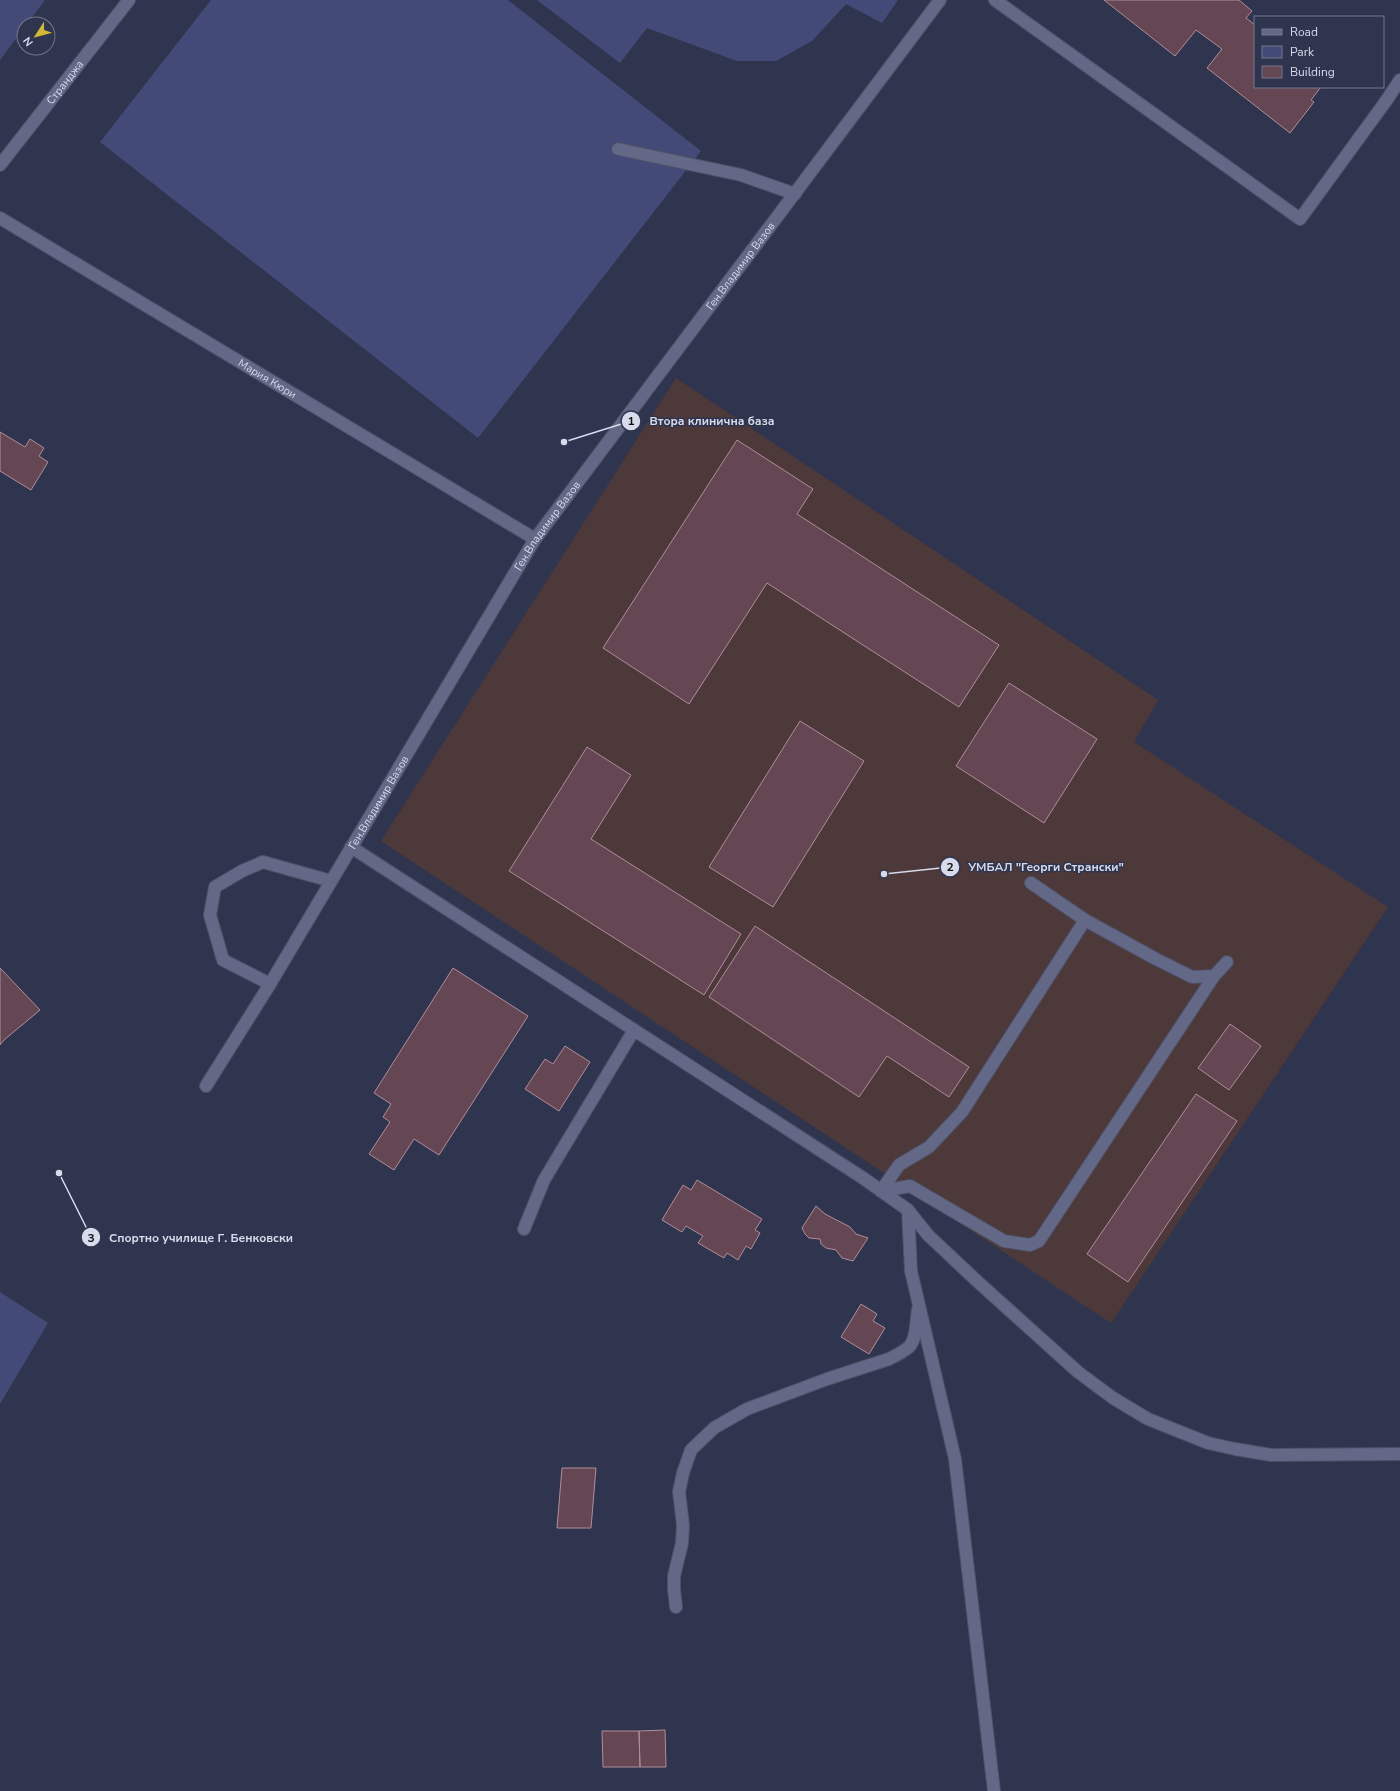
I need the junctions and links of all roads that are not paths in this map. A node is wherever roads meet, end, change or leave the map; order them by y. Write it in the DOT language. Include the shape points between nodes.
graph roads {
  1 [pos="129,0"];
  2 [pos="940,0"];
  3 [pos="995,0"];
  4 [pos="1400,80"];
  5 [pos="618,149"];
  6 [pos="0,165"];
  7 [pos="794,194"];
  8 [pos="0,218"];
  9 [pos="534,539"];
  10 [pos="351,847"];
  11 [pos="331,881"];
  12 [pos="1031,883"];
  13 [pos="1085,920"];
  14 [pos="1227,962"];
  15 [pos="1214,976"];
  16 [pos="270,984"];
  17 [pos="634,1030"];
  18 [pos="206,1086"];
  19 [pos="881,1191"];
  20 [pos="908,1210"];
  21 [pos="524,1229"];
  22 [pos="919,1302"];
  23 [pos="1400,1454"];
  24 [pos="676,1607"];
  25 [pos="994,1791"];
  1 -- 6 [label="street, Странджа"];
  2 -- 7 [label="street, Ген.Владимир Вазов"];
  3 -- 4 [label="street" via="1300,219"];
  5 -- 7 [label="street" via="741,175"];
  7 -- 9 [label="street, Ген.Владимир Вазов"];
  8 -- 9 [label="street, Мария Кюри"];
  9 -- 10 [label="street, Ген.Владимир Вазов"];
  10 -- 11 [label="street, Ген.Владимир Вазов"];
  10 -- 17 [label="street"];
  11 -- 16 [label="street, Ген.Владимир Вазов"];
  11 -- 16 [label="street" via="263,862 215,887 210,915 223,960"];
  12 -- 13 [label="street"];
  13 -- 15 [label="street" via="1192,977"];
  13 -- 19 [label="street" via="962,1112 929,1147 899,1165"];
  14 -- 15 [label="street"];
  15 -- 19 [label="street" via="1039,1241 1030,1245 1004,1241 910,1186"];
  16 -- 18 [label="street, Ген.Владимир Вазов"];
  17 -- 19 [label="street"];
  17 -- 21 [label="street" via="544,1180"];
  19 -- 20 [label="street"];
  20 -- 22 [label="street" via="911,1272"];
  20 -- 23 [label="street" via="928,1235 1078,1372 1113,1398 1148,1419 1208,1443 1271,1455"];
  22 -- 24 [label="street" via="910,1346 889,1360 826,1379 747,1409 714,1428 691,1450 679,1492 683,1525 674,1576"];
  22 -- 25 [label="street" via="955,1459"];
}
